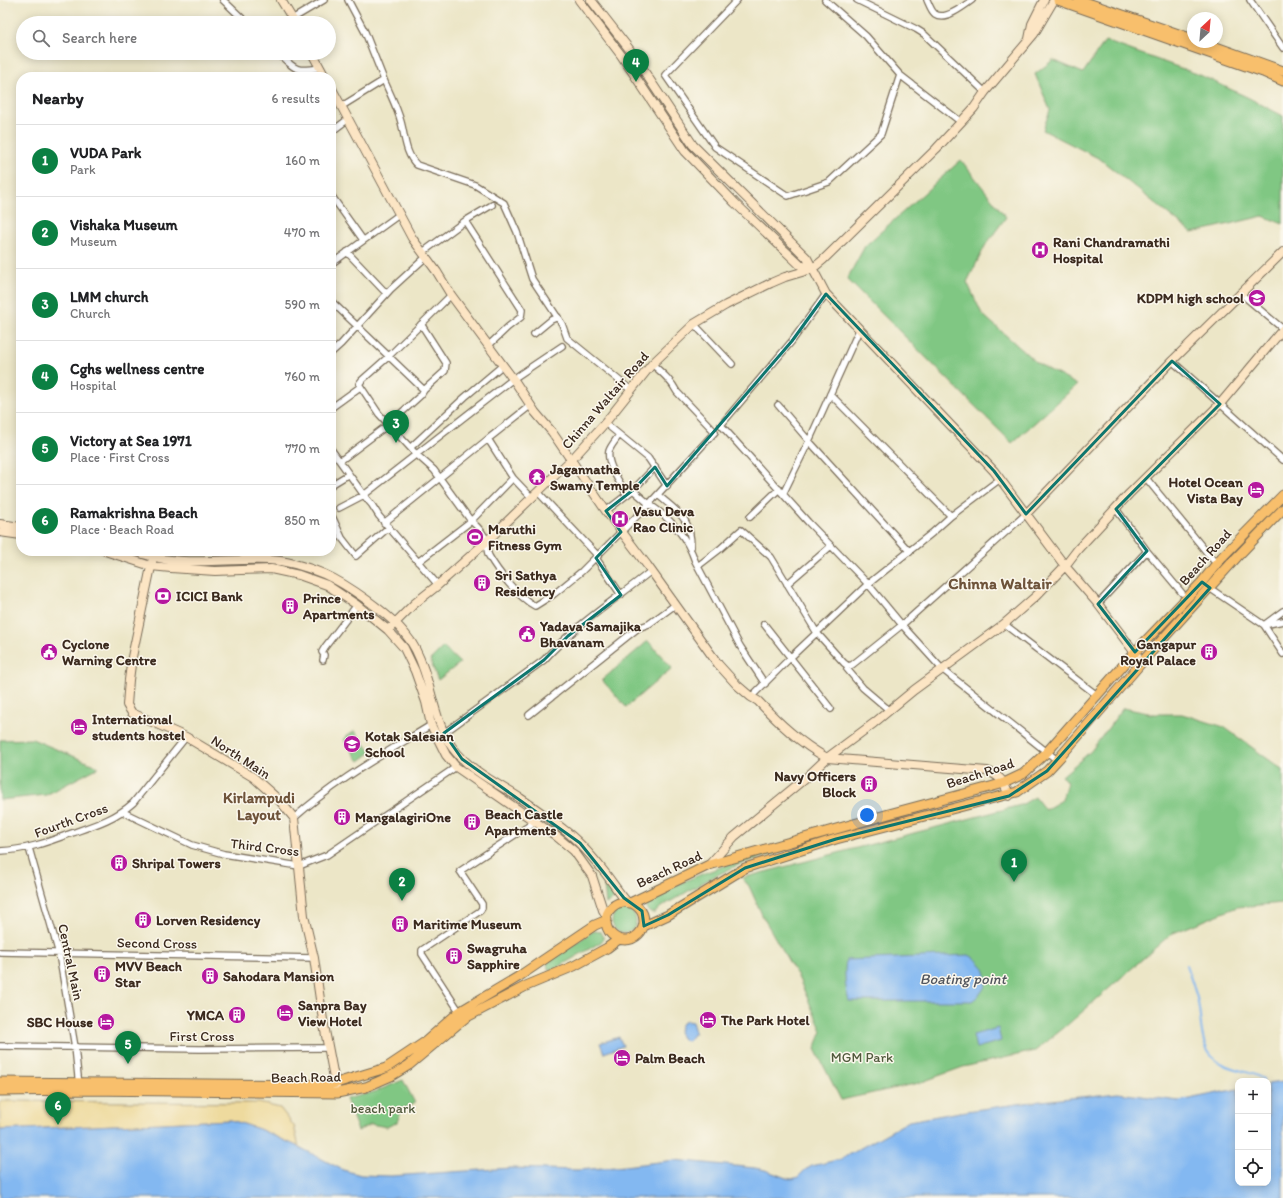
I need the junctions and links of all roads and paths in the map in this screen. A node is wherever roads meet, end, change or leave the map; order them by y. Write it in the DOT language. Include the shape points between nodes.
graph roads {
  1 [pos="223,0"];
  2 [pos="281,0"];
  3 [pos="324,0"];
  4 [pos="348,0"];
  5 [pos="579,0"];
  6 [pos="591,0"];
  7 [pos="737,0"];
  8 [pos="825,0"];
  9 [pos="857,0"];
  10 [pos="927,0"];
  11 [pos="972,0"];
  12 [pos="1044,0"];
  13 [pos="1054,0"];
  14 [pos="1058,0"];
  15 [pos="1079,0"];
  16 [pos="1250,0"];
  17 [pos="240,16"];
  18 [pos="290,16"];
  19 [pos="300,16"];
  20 [pos="1187,37"];
  21 [pos="1029,39"];
  22 [pos="1219,48"];
  23 [pos="1283,48"];
  24 [pos="285,60"];
  25 [pos="316,60"];
  26 [pos="320,68"];
  27 [pos="1283,71"];
  28 [pos="322,72"];
  29 [pos="900,75"];
  30 [pos="384,80"];
  31 [pos="1283,81"];
  32 [pos="985,92"];
  33 [pos="336,96"];
  34 [pos="342,106"];
  35 [pos="348,120"];
  36 [pos="961,122"];
  37 [pos="336,128"];
  38 [pos="336,202"];
  39 [pos="492,205"];
  40 [pos="400,214"];
  41 [pos="465,221"];
  42 [pos="363,240"];
  43 [pos="347,252"];
  44 [pos="1283,252"];
  45 [pos="424,254"];
  46 [pos="336,260"];
  47 [pos="812,269"];
  48 [pos="386,293"];
  49 [pos="1240,293"];
  50 [pos="826,294"];
  51 [pos="451,295"];
  52 [pos="336,306"];
  53 [pos="558,317"];
  54 [pos="421,324"];
  55 [pos="694,324"];
  56 [pos="356,326"];
  57 [pos="1283,329"];
  58 [pos="859,330"];
  59 [pos="534,334"];
  60 [pos="488,345"];
  61 [pos="562,346"];
  62 [pos="336,348"];
  63 [pos="388,356"];
  64 [pos="1172,361"];
  65 [pos="652,364"];
  66 [pos="732,364"];
  67 [pos="503,366"];
  68 [pos="513,379"];
  69 [pos="360,387"];
  70 [pos="424,390"];
  71 [pos="631,390"];
  72 [pos="830,394"];
  73 [pos="336,404"];
  74 [pos="1220,404"];
  75 [pos="778,405"];
  76 [pos="531,406"];
  77 [pos="605,423"];
  78 [pos="389,424"];
  79 [pos="720,425"];
  80 [pos="715,432"];
  81 [pos="619,435"];
  82 [pos="488,439"];
  83 [pos="808,441"];
  84 [pos="411,447"];
  85 [pos="416,454"];
  86 [pos="336,456"];
  87 [pos="570,460"];
  88 [pos="1283,460"];
  89 [pos="340,461"];
  90 [pos="655,467"];
  91 [pos="349,474"];
  92 [pos="440,478"];
  93 [pos="513,478"];
  94 [pos="1146,478"];
  95 [pos="1000,479"];
  96 [pos="336,482"];
  97 [pos="667,486"];
  98 [pos="633,490"];
  99 [pos="781,492"];
  100 [pos="364,495"];
  101 [pos="535,495"];
  102 [pos="627,495"];
  103 [pos="658,495"];
  104 [pos="1283,495"];
  105 [pos="649,504"];
  106 [pos="339,508"];
  107 [pos="1116,509"];
  108 [pos="1283,509"];
  109 [pos="606,511"];
  110 [pos="1026,514"];
  111 [pos="951,516"];
  112 [pos="750,517"];
  113 [pos="471,521"];
  114 [pos="384,523"];
  115 [pos="0,524"];
  116 [pos="336,525"];
  117 [pos="16,526"];
  118 [pos="389,527"];
  119 [pos="0,532"];
  120 [pos="621,532"];
  121 [pos="16,534"];
  122 [pos="487,541"];
  123 [pos="831,546"];
  124 [pos="691,548"];
  125 [pos="1147,551"];
  126 [pos="910,552"];
  127 [pos="126,556"];
  128 [pos="142,556"];
  129 [pos="597,557"];
  130 [pos="1213,560"];
  131 [pos="152,562"];
  132 [pos="418,562"];
  133 [pos="698,566"];
  134 [pos="1065,566"];
  135 [pos="651,571"];
  136 [pos="1202,582"];
  137 [pos="787,584"];
  138 [pos="868,584"];
  139 [pos="438,585"];
  140 [pos="1210,588"];
  141 [pos="1182,594"];
  142 [pos="621,595"];
  143 [pos="1098,604"];
  144 [pos="357,605"];
  145 [pos="675,605"];
  146 [pos="1283,610"];
  147 [pos="1283,621"];
  148 [pos="395,623"];
  149 [pos="764,624"];
  150 [pos="1004,624"];
  151 [pos="1264,625"];
  152 [pos="902,626"];
  153 [pos="388,630"];
  154 [pos="817,633"];
  155 [pos="1135,652"];
  156 [pos="1283,654"];
  157 [pos="791,657"];
  158 [pos="323,660"];
  159 [pos="1142,662"];
  160 [pos="847,669"];
  161 [pos="942,669"];
  162 [pos="765,684"];
  163 [pos="1098,696"];
  164 [pos="751,697"];
  165 [pos="831,709"];
  166 [pos="889,710"];
  167 [pos="529,715"];
  168 [pos="431,725"];
  169 [pos="444,733"];
  170 [pos="186,737"];
  171 [pos="1047,752"];
  172 [pos="827,758"];
  173 [pos="1057,760"];
  174 [pos="456,767"];
  175 [pos="1004,783"];
  176 [pos="1009,796"];
  177 [pos="123,812"];
  178 [pos="542,814"];
  179 [pos="294,818"];
  180 [pos="535,822"];
  181 [pos="29,848"];
  182 [pos="0,851"];
  183 [pos="709,865"];
  184 [pos="299,866"];
  185 [pos="629,903"];
  186 [pos="607,918"];
  187 [pos="644,926"];
  188 [pos="619,939"];
  189 [pos="0,952"];
  190 [pos="59,954"];
  191 [pos="314,958"];
  192 [pos="462,1015"];
  193 [pos="0,1046"];
  194 [pos="75,1047"];
  195 [pos="328,1048"];
  196 [pos="0,1082"];
  197 [pos="336,1083"];
  198 [pos="79,1086"];
  199 [pos="0,1091"];
  200 [pos="337,1093"];
  1 -- 17 [label="street"];
  2 -- 18 [label="street"];
  3 -- 19 [label="street"];
  4 -- 30 [label="street" via="365,32"];
  5 -- 47 [label="street" via="685,151 800,265"];
  6 -- 47 [label="street" via="634,56 693,145 807,258"];
  7 -- 29 [label="street" via="665,75 715,147 788,196 829,182 881,134"];
  8 -- 29 [label="street" via="866,36"];
  9 -- 32 [label="street" via="924,34"];
  10 -- 11 [label="street" via="933,12 941,16 948,15"];
  12 -- 21 [label="street" via="1032,24"];
  13 -- 21 [label="street"];
  14 -- 31 [label="main road"];
  15 -- 20 [label="main road"];
  16 -- 23 [label="street"];
  21 -- 32 [label="street"];
  22 -- 27 [label="main road"];
  24 -- 26 [label="street" via="298,70"];
  25 -- 26 [label="street"];
  26 -- 28 [label="street"];
  29 -- 36 [label="street"];
  30 -- 34 [label="street"];
  30 -- 53 [label="street" via="401,122 404,142 413,161 417,165 475,184 504,203 517,232 532,279"];
  32 -- 36 [label="street"];
  33 -- 34 [label="street"];
  34 -- 35 [label="street"];
  35 -- 37 [label="street"];
  35 -- 40 [label="street"];
  36 -- 47 [label="street"];
  38 -- 42 [label="street"];
  39 -- 41 [label="street"];
  40 -- 42 [label="street"];
  40 -- 45 [label="street" via="412,238"];
  41 -- 45 [label="street"];
  41 -- 60 [label="street" via="522,310 521,317"];
  42 -- 43 [label="street"];
  43 -- 46 [label="street"];
  43 -- 48 [label="street"];
  44 -- 49 [label="street"];
  45 -- 48 [label="street"];
  45 -- 51 [label="street"];
  47 -- 50 [label="street"];
  47 -- 55 [label="street, Chinna Waltair Road" via="771,283"];
  48 -- 56 [label="street"];
  49 -- 57 [label="street"];
  49 -- 64 [label="street"];
  50 -- 58 [label="street"];
  50 -- 79 [label="street" via="792,341"];
  51 -- 54 [label="street"];
  51 -- 60 [label="street"];
  52 -- 56 [label="street"];
  53 -- 59 [label="street"];
  53 -- 71 [label="street" via="567,338"];
  54 -- 63 [label="street"];
  54 -- 70 [label="street" via="446,363 445,371"];
  55 -- 65 [label="street, Chinna Waltair Road"];
  55 -- 66 [label="street"];
  56 -- 62 [label="street"];
  56 -- 63 [label="street"];
  57 -- 74 [label="street"];
  58 -- 72 [label="street"];
  58 -- 95 [label="street"];
  60 -- 67 [label="street"];
  61 -- 68 [label="street"];
  63 -- 69 [label="street" via="360,382"];
  63 -- 70 [label="street"];
  64 -- 74 [label="street"];
  64 -- 110 [label="street"];
  65 -- 71 [label="street, Chinna Waltair Road"];
  65 -- 80 [label="street"];
  67 -- 68 [label="street"];
  67 -- 84 [label="street"];
  68 -- 76 [label="street"];
  68 -- 85 [label="street"];
  69 -- 73 [label="street"];
  69 -- 78 [label="street"];
  70 -- 78 [label="street"];
  71 -- 77 [label="street, Chinna Waltair Road"];
  72 -- 83 [label="street"];
  72 -- 111 [label="street"];
  74 -- 88 [label="street"];
  74 -- 94 [label="street"];
  75 -- 83 [label="street"];
  76 -- 82 [label="street"];
  76 -- 87 [label="street"];
  77 -- 81 [label="street"];
  77 -- 87 [label="street, Chinna Waltair Road"];
  78 -- 84 [label="street"];
  78 -- 89 [label="street"];
  79 -- 80 [label="street"];
  79 -- 99 [label="street"];
  80 -- 97 [label="street"];
  81 -- 90 [label="street" via="648,458"];
  81 -- 102 [label="street" via="610,447 609,453 615,474"];
  82 -- 92 [label="street"];
  82 -- 93 [label="street"];
  83 -- 99 [label="street"];
  83 -- 126 [label="street"];
  84 -- 85 [label="street"];
  85 -- 92 [label="street"];
  85 -- 100 [label="street"];
  86 -- 89 [label="street"];
  87 -- 101 [label="street, Chinna Waltair Road"];
  87 -- 109 [label="street"];
  89 -- 91 [label="street"];
  90 -- 97 [label="street"];
  90 -- 98 [label="street"];
  91 -- 96 [label="street"];
  91 -- 100 [label="street"];
  92 -- 113 [label="street"];
  92 -- 114 [label="street"];
  93 -- 101 [label="street"];
  93 -- 113 [label="street"];
  94 -- 107 [label="street"];
  94 -- 130 [label="street"];
  95 -- 110 [label="street"];
  95 -- 111 [label="street"];
  97 -- 103 [label="street"];
  98 -- 102 [label="street"];
  98 -- 105 [label="street"];
  99 -- 112 [label="street"];
  99 -- 123 [label="street"];
  100 -- 106 [label="street"];
  100 -- 114 [label="street"];
  101 -- 122 [label="street, Chinna Waltair Road"];
  101 -- 129 [label="street"];
  102 -- 109 [label="street"];
  103 -- 105 [label="street"];
  103 -- 124 [label="street" via="685,520"];
  104 -- 136 [label="main road, Beach Road" via="1222,557"];
  105 -- 120 [label="street"];
  105 -- 124 [label="street" via="662,512"];
  107 -- 125 [label="street"];
  107 -- 134 [label="street"];
  108 -- 140 [label="main road, Beach Road"];
  109 -- 120 [label="street"];
  110 -- 134 [label="street"];
  110 -- 152 [label="street"];
  111 -- 126 [label="street"];
  113 -- 122 [label="street"];
  113 -- 132 [label="street"];
  114 -- 118 [label="street"];
  115 -- 117 [label="street"];
  116 -- 118 [label="street" via="342,538 356,556"];
  118 -- 132 [label="street"];
  119 -- 121 [label="street"];
  120 -- 129 [label="street"];
  120 -- 135 [label="street"];
  122 -- 129 [label="street" via="489,555 503,576 526,602 535,606 554,594"];
  122 -- 139 [label="street, Chinna Waltair Road"];
  123 -- 137 [label="street"];
  123 -- 138 [label="street"];
  124 -- 133 [label="street"];
  125 -- 141 [label="street"];
  125 -- 143 [label="street"];
  126 -- 138 [label="street"];
  127 -- 131 [label="street"];
  128 -- 131 [label="street"];
  129 -- 142 [label="street"];
  131 -- 144 [label="street" via="172,568 215,571 278,570 327,586"];
  131 -- 148 [label="street" via="271,560 297,564 326,575 345,586"];
  131 -- 170 [label="street, North Main" via="132,657 127,705 132,713"];
  132 -- 139 [label="street"];
  133 -- 137 [label="street" via="741,530 771,557"];
  133 -- 162 [label="street" via="740,646"];
  134 -- 143 [label="street"];
  134 -- 150 [label="street"];
  135 -- 142 [label="street"];
  135 -- 145 [label="street"];
  136 -- 140 [label="street"];
  136 -- 155 [label="main road, Beach Road"];
  137 -- 154 [label="street"];
  138 -- 152 [label="street"];
  138 -- 154 [label="street"];
  139 -- 148 [label="street, Chinna Waltair Road"];
  140 -- 151 [label="street"];
  140 -- 159 [label="main road, Beach Road"];
  142 -- 169 [label="street" via="573,632 544,660"];
  143 -- 155 [label="street"];
  144 -- 153 [label="street"];
  144 -- 158 [label="street" via="325,647 322,652"];
  145 -- 164 [label="street" via="718,664"];
  145 -- 167 [label="street" via="649,624 638,628"];
  146 -- 151 [label="street"];
  147 -- 151 [label="street"];
  148 -- 153 [label="street, Chinna Waltair Road"];
  148 -- 169 [label="street" via="416,650"];
  149 -- 157 [label="street"];
  150 -- 161 [label="street"];
  150 -- 163 [label="street"];
  151 -- 156 [label="street"];
  152 -- 154 [label="street" via="848,666"];
  152 -- 161 [label="street"];
  153 -- 168 [label="street" via="404,648 426,702"];
  154 -- 157 [label="street"];
  155 -- 159 [label="street"];
  155 -- 163 [label="main road, Beach Road"];
  157 -- 162 [label="street"];
  157 -- 165 [label="street"];
  159 -- 173 [label="main road, Beach Road"];
  160 -- 166 [label="street" via="863,688"];
  161 -- 166 [label="street"];
  161 -- 171 [label="street"];
  162 -- 164 [label="street"];
  163 -- 171 [label="main road, Beach Road"];
  164 -- 172 [label="street" via="798,739"];
  166 -- 172 [label="street"];
  168 -- 174 [label="street" via="446,755"];
  168 -- 179 [label="street" via="361,768"];
  169 -- 178 [label="street" via="462,759"];
  170 -- 177 [label="street, Fourth Cross"];
  170 -- 179 [label="street, North Main" via="253,777 280,801"];
  171 -- 173 [label="street"];
  171 -- 175 [label="main road, Beach Road" via="1023,774"];
  172 -- 175 [label="street" via="987,771"];
  172 -- 183 [label="street" via="734,837"];
  173 -- 176 [label="main road, Beach Road" via="1047,771"];
  174 -- 180 [label="street"];
  174 -- 184 [label="street, Third Cross" via="327,855"];
  175 -- 176 [label="street"];
  175 -- 183 [label="main road, Beach Road"];
  176 -- 187 [label="main road, Beach Road" via="836,839 745,868 668,915"];
  177 -- 181 [label="street, Fourth Cross" via="109,820"];
  177 -- 184 [label="street, Third Cross" via="192,845 224,854"];
  178 -- 180 [label="street"];
  178 -- 185 [label="street" via="580,843"];
  179 -- 184 [label="street"];
  180 -- 186 [label="street" via="574,851 592,876"];
  180 -- 192 [label="street" via="460,871 482,904 482,908 422,950 422,954"];
  181 -- 182 [label="street, Fourth Cross"];
  181 -- 190 [label="street, Central Main"];
  183 -- 185 [label="main road, Beach Road"];
  184 -- 191 [label="street" via="304,916"];
  185 -- 186 [label="main road" via="615,905"];
  185 -- 187 [label="main road" via="642,911"];
  186 -- 188 [label="main road" via="609,932"];
  186 -- 192 [label="main road, Beach Road"];
  187 -- 188 [label="main road" via="636,938"];
  188 -- 192 [label="main road, Beach Road" via="574,966"];
  189 -- 190 [label="street, Second Cross"];
  190 -- 191 [label="street, Second Cross"];
  190 -- 194 [label="street, Central Main"];
  191 -- 195 [label="street"];
  192 -- 197 [label="main road, Beach Road" via="386,1068"];
  192 -- 200 [label="main road, Beach Road" via="409,1065 370,1085"];
  193 -- 194 [label="street, First Cross"];
  194 -- 195 [label="street, First Cross"];
  194 -- 198 [label="street, Central Main"];
  195 -- 197 [label="street"];
  196 -- 198 [label="main road, Beach Road"];
  197 -- 198 [label="main road, Beach Road"];
  197 -- 200 [label="street"];
  198 -- 199 [label="main road, Beach Road"];
  198 -- 200 [label="main road, Beach Road"];
}
